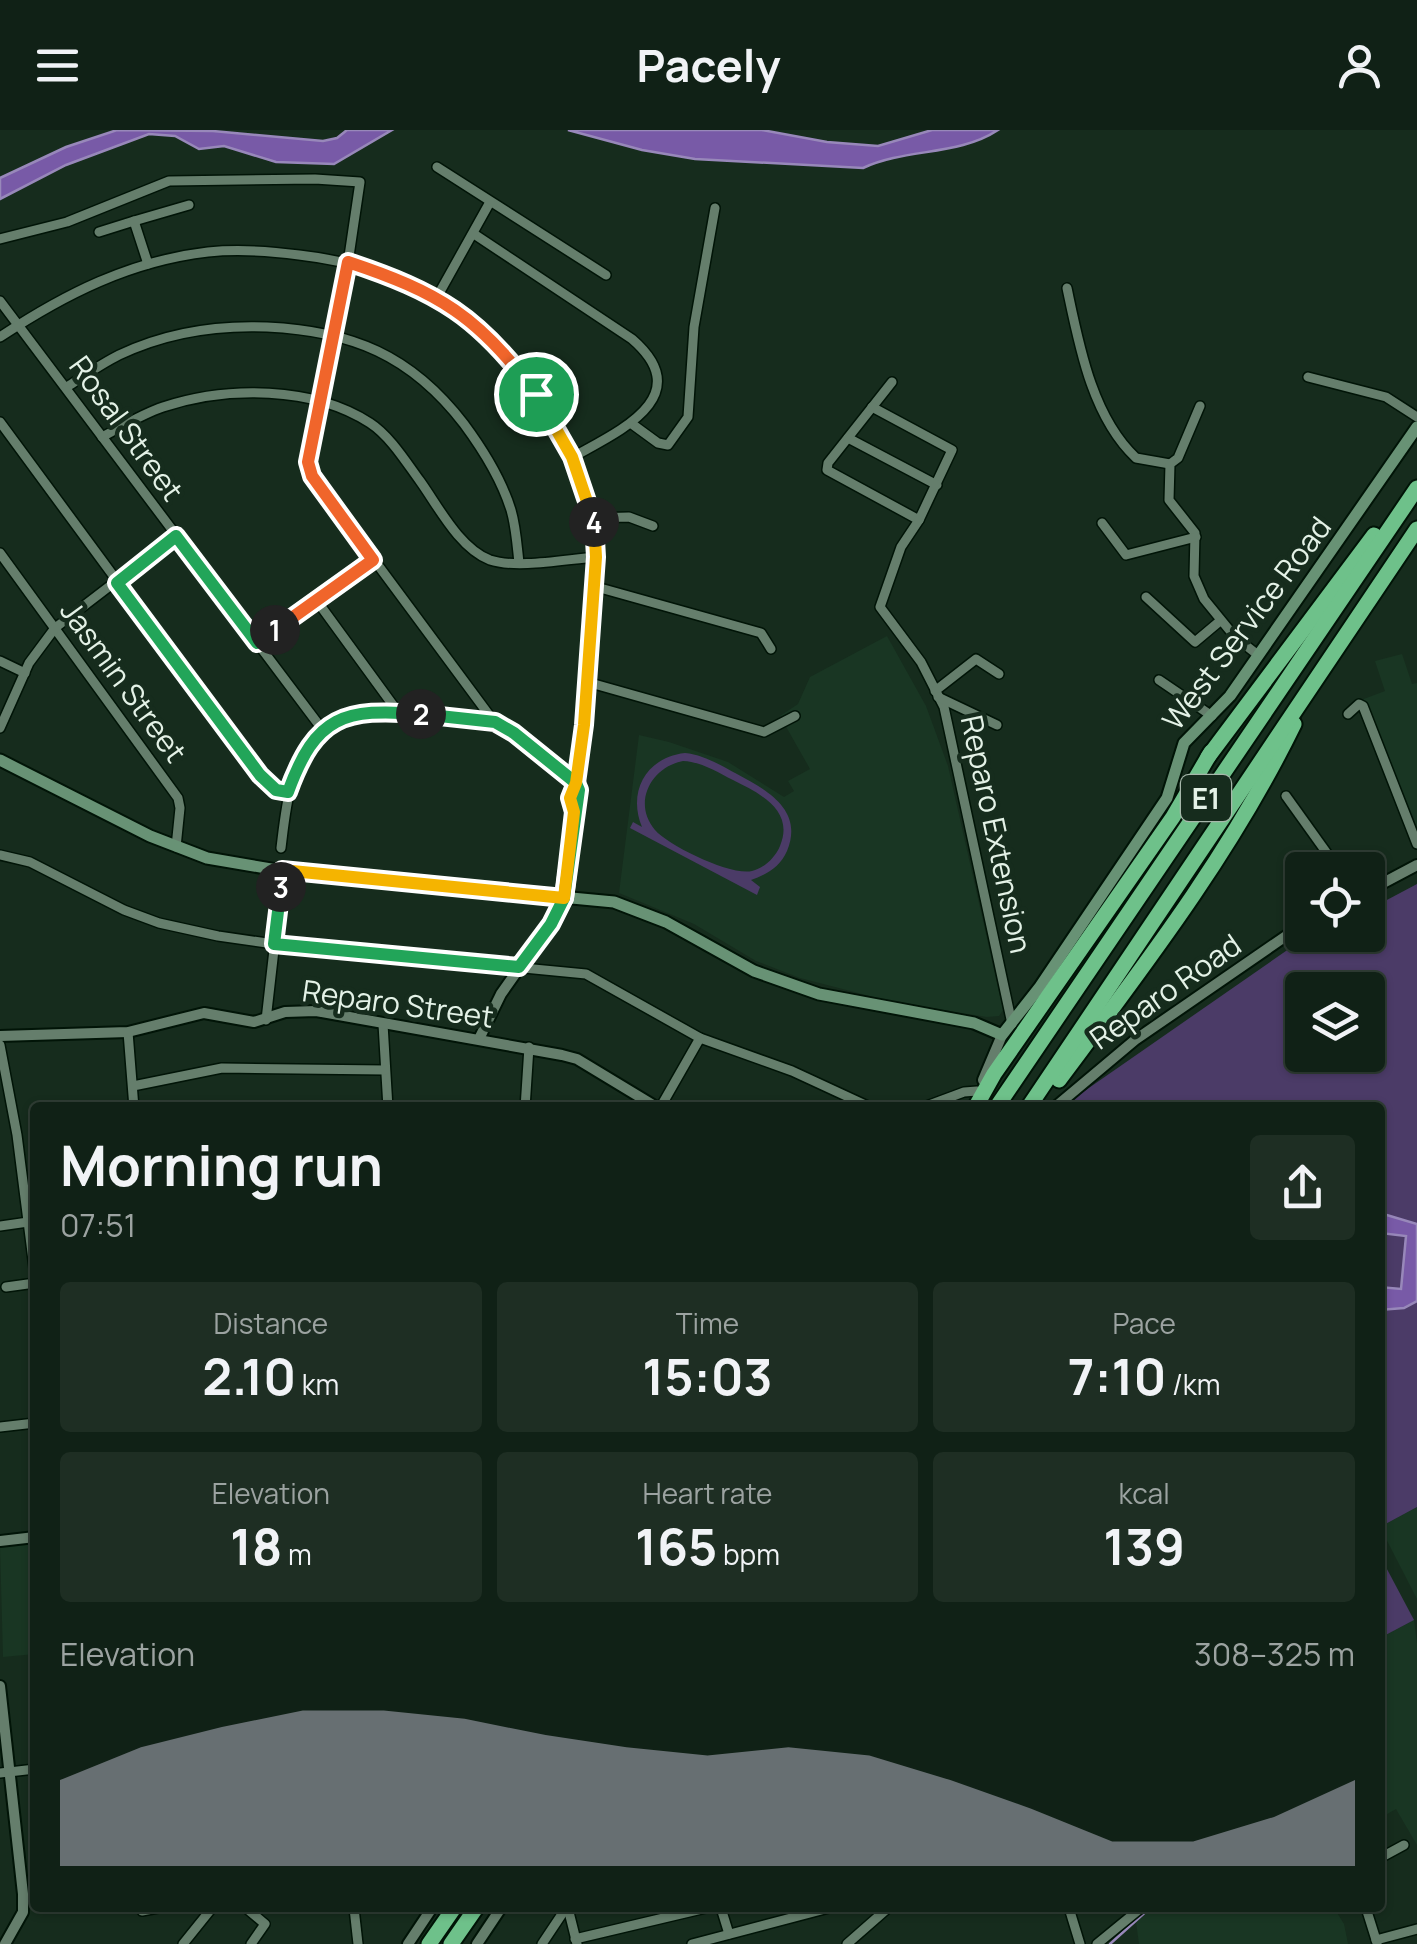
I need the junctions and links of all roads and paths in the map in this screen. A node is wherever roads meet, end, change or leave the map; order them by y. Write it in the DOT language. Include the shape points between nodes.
graph roads {
  1 [pos="437,167"];
  2 [pos="490,202"];
  3 [pos="189,205"];
  4 [pos="715,208"];
  5 [pos="134,221"];
  6 [pos="99,232"];
  7 [pos="474,234"];
  8 [pos="0,239"];
  9 [pos="348,262"];
  10 [pos="148,264"];
  11 [pos="606,275"];
  12 [pos="1067,288"];
  13 [pos="436,297"];
  14 [pos="0,300"];
  15 [pos="18,325"];
  16 [pos="331,336"];
  17 [pos="0,337"];
  18 [pos="1308,377"];
  19 [pos="892,382"];
  20 [pos="67,387"];
  21 [pos="319,399"];
  22 [pos="1200,406"];
  23 [pos="872,408"];
  24 [pos="1417,417"];
  25 [pos="0,422"];
  26 [pos="632,424"];
  27 [pos="1417,426"];
  28 [pos="102,437"];
  29 [pos="848,438"];
  30 [pos="572,457"];
  31 [pos="1170,464"];
  32 [pos="1417,478"];
  33 [pos="937,485"];
  34 [pos="1417,488"];
  35 [pos="593,518"];
  36 [pos="919,520"];
  37 [pos="1102,523"];
  38 [pos="653,526"];
  39 [pos="1417,529"];
  40 [pos="176,536"];
  41 [pos="1196,537"];
  42 [pos="0,553"];
  43 [pos="596,557"];
  44 [pos="373,560"];
  45 [pos="519,562"];
  46 [pos="117,583"];
  47 [pos="593,586"];
  48 [pos="1146,597"];
  49 [pos="317,601"];
  50 [pos="1220,620"];
  51 [pos="55,628"];
  52 [pos="257,643"];
  53 [pos="770,649"];
  54 [pos="1258,655"];
  55 [pos="0,661"];
  56 [pos="1319,671"];
  57 [pos="24,673"];
  58 [pos="999,674"];
  59 [pos="1160,680"];
  60 [pos="587,682"];
  61 [pos="937,694"];
  62 [pos="398,712"];
  63 [pos="1348,714"];
  64 [pos="796,716"];
  65 [pos="1212,716"];
  66 [pos="495,722"];
  67 [pos="997,725"];
  68 [pos="0,728"];
  69 [pos="322,729"];
  70 [pos="1211,752"];
  71 [pos="0,760"];
  72 [pos="576,783"];
  73 [pos="288,792"];
  74 [pos="1286,796"];
  75 [pos="1167,798"];
  76 [pos="1417,844"];
  77 [pos="176,847"];
  78 [pos="281,848"];
  79 [pos="1327,852"];
  80 [pos="0,855"];
  81 [pos="1417,864"];
  82 [pos="282,870"];
  83 [pos="1385,882"];
  84 [pos="564,898"];
  85 [pos="1285,938"];
  86 [pos="274,944"];
  87 [pos="519,967"];
  88 [pos="266,1015"];
  89 [pos="383,1024"];
  90 [pos="1012,1024"];
  91 [pos="128,1032"];
  92 [pos="1002,1035"];
  93 [pos="0,1036"];
  94 [pos="480,1038"];
  95 [pos="700,1038"];
  96 [pos="0,1046"];
  97 [pos="529,1047"];
  98 [pos="385,1070"];
  99 [pos="132,1086"];
  100 [pos="133,1102"];
  101 [pos="388,1102"];
  102 [pos="525,1102"];
  103 [pos="648,1102"];
  104 [pos="658,1102"];
  105 [pos="859,1102"];
  106 [pos="937,1102"];
  107 [pos="973,1102"];
  108 [pos="1000,1102"];
  109 [pos="1032,1102"];
  110 [pos="1042,1102"];
  111 [pos="1059,1102"];
  112 [pos="30,1210"];
  113 [pos="30,1222"];
  114 [pos="0,1226"];
  115 [pos="30,1281"];
  116 [pos="6,1288"];
  117 [pos="30,1423"];
  118 [pos="0,1426"];
  119 [pos="30,1537"];
  120 [pos="0,1540"];
  121 [pos="0,1686"];
  122 [pos="30,1770"];
  123 [pos="4,1772"];
  124 [pos="1404,1846"];
  125 [pos="1385,1856"];
  126 [pos="209,1912"];
  127 [pos="251,1912"];
  128 [pos="354,1912"];
  129 [pos="429,1912"];
  130 [pos="453,1912"];
  131 [pos="475,1912"];
  132 [pos="499,1912"];
  133 [pos="564,1912"];
  134 [pos="568,1912"];
  135 [pos="690,1912"];
  136 [pos="721,1912"];
  137 [pos="814,1912"];
  138 [pos="881,1912"];
  139 [pos="1070,1912"];
  140 [pos="1136,1912"];
  141 [pos="1367,1912"];
  142 [pos="1417,1930"];
  143 [pos="729,1934"];
  144 [pos="576,1941"];
  145 [pos="1377,1942"];
  146 [pos="4,1944"];
  147 [pos="182,1944"];
  148 [pos="251,1944"];
  149 [pos="358,1944"];
  150 [pos="408,1944"];
  151 [pos="432,1944"];
  152 [pos="454,1944"];
  153 [pos="477,1944"];
  154 [pos="542,1944"];
  155 [pos="692,1944"];
  156 [pos="848,1944"];
  157 [pos="1080,1944"];
  158 [pos="1097,1944"];
  1 -- 2 [label="street"];
  2 -- 7 [label="street"];
  2 -- 11 [label="street"];
  3 -- 5 [label="street"];
  4 -- 26 [label="street" via="694,327 688,416 668,446"];
  5 -- 6 [label="street"];
  5 -- 10 [label="street"];
  7 -- 13 [label="street"];
  7 -- 26 [label="street" via="641,347 656,390"];
  8 -- 9 [label="street" via="67,222 170,181 360,182"];
  9 -- 10 [label="street" via="266,251 209,252"];
  9 -- 13 [label="street"];
  9 -- 16 [label="street"];
  10 -- 15 [label="street" via="69,294"];
  12 -- 31 [label="street" via="1083,365 1118,434 1136,458"];
  13 -- 30 [label="street" via="506,354"];
  14 -- 15 [label="street, Rosal Street"];
  15 -- 17 [label="street"];
  15 -- 20 [label="street, Rosal Street"];
  16 -- 20 [label="street" via="301,329 206,329 119,355"];
  16 -- 21 [label="street"];
  16 -- 45 [label="street" via="398,361 453,410 499,480"];
  18 -- 24 [label="street" via="1386,397"];
  19 -- 23 [label="street"];
  20 -- 28 [label="street, Rosal Street"];
  21 -- 28 [label="street" via="209,398 163,407"];
  21 -- 44 [label="street" via="308,462 312,476"];
  21 -- 45 [label="street" via="372,424 477,553"];
  22 -- 31 [label="street"];
  23 -- 29 [label="street"];
  23 -- 33 [label="street, Reparo Extension" via="952,450"];
  25 -- 46 [label="street"];
  26 -- 30 [label="street"];
  27 -- 54 [label="main road, West Service Road"];
  28 -- 40 [label="street, Rosal Street"];
  29 -- 33 [label="street"];
  29 -- 36 [label="street" via="828,463 830,474"];
  30 -- 35 [label="street"];
  31 -- 41 [label="street" via="1169,500"];
  32 -- 70 [label="highway"];
  33 -- 36 [label="street, Reparo Extension"];
  34 -- 108 [label="highway, E1"];
  35 -- 38 [label="street" via="630,517"];
  35 -- 43 [label="street"];
  36 -- 61 [label="street, Reparo Extension" via="901,546 880,607"];
  37 -- 41 [label="street" via="1126,555"];
  39 -- 56 [label="highway, E1"];
  40 -- 46 [label="street"];
  40 -- 52 [label="street, Rosal Street"];
  41 -- 50 [label="street" via="1194,576"];
  42 -- 51 [label="street, Jasmin Street"];
  43 -- 45 [label="street"];
  43 -- 47 [label="street"];
  44 -- 49 [label="street"];
  44 -- 66 [label="street"];
  46 -- 51 [label="street"];
  46 -- 73 [label="street" via="266,782"];
  47 -- 53 [label="street" via="760,633"];
  47 -- 60 [label="street"];
  48 -- 50 [label="street" via="1196,642"];
  49 -- 52 [label="street"];
  49 -- 62 [label="street"];
  50 -- 54 [label="street"];
  51 -- 57 [label="street"];
  51 -- 77 [label="street, Jasmin Street" via="178,798"];
  52 -- 69 [label="street, Rosal Street"];
  54 -- 65 [label="main road, West Service Road"];
  55 -- 57 [label="street"];
  56 -- 109 [label="highway, E1"];
  56 -- 110 [label="highway" via="1266,782 1173,928"];
  57 -- 68 [label="street"];
  58 -- 61 [label="street" via="976,659"];
  59 -- 65 [label="street"];
  60 -- 64 [label="street" via="764,732"];
  60 -- 72 [label="street"];
  61 -- 67 [label="street"];
  61 -- 90 [label="street, Reparo Extension"];
  62 -- 66 [label="street"];
  62 -- 69 [label="street" via="350,716"];
  63 -- 76 [label="street" via="1363,706"];
  65 -- 75 [label="main road, West Service Road" via="1184,743"];
  66 -- 72 [label="street"];
  69 -- 73 [label="street"];
  70 -- 75 [label="highway"];
  70 -- 107 [label="highway" via="1173,817"];
  71 -- 77 [label="main road"];
  72 -- 84 [label="street"];
  73 -- 78 [label="street"];
  74 -- 79 [label="street"];
  75 -- 90 [label="main road, West Service Road"];
  77 -- 82 [label="main road"];
  80 -- 86 [label="street" via="30,862 158,923"];
  81 -- 83 [label="street"];
  82 -- 84 [label="main road"];
  82 -- 86 [label="street"];
  84 -- 87 [label="street"];
  84 -- 92 [label="main road" via="628,905 754,970 819,994"];
  85 -- 111 [label="street, Reparo Road" via="1135,1040"];
  86 -- 87 [label="street"];
  86 -- 88 [label="street"];
  87 -- 94 [label="street"];
  87 -- 95 [label="street" via="593,976"];
  88 -- 89 [label="street, Reparo Street" via="300,1010"];
  88 -- 91 [label="street, Reparo Street" via="244,1021 204,1013"];
  89 -- 94 [label="street, Reparo Street"];
  89 -- 98 [label="street"];
  90 -- 92 [label="main road, West Service Road"];
  91 -- 93 [label="street, Reparo Street"];
  91 -- 99 [label="street"];
  92 -- 107 [label="street, West Service Road"];
  94 -- 97 [label="street, Reparo Street"];
  95 -- 104 [label="street"];
  95 -- 105 [label="street"];
  96 -- 112 [label="street"];
  97 -- 102 [label="street"];
  97 -- 103 [label="street, Reparo Street" via="577,1059"];
  98 -- 99 [label="street" via="222,1068"];
  98 -- 101 [label="street"];
  99 -- 100 [label="street"];
  106 -- 107 [label="street" via="964,1092"];
  113 -- 114 [label="street"];
  115 -- 116 [label="street"];
  117 -- 118 [label="street"];
  119 -- 120 [label="street"];
  121 -- 123 [label="street"];
  122 -- 123 [label="street"];
  123 -- 146 [label="street" via="23,1912"];
  124 -- 125 [label="street"];
  126 -- 147 [label="street"];
  127 -- 148 [label="street" via="265,1924"];
  128 -- 149 [label="street"];
  129 -- 150 [label="street"];
  130 -- 151 [label="highway"];
  131 -- 152 [label="highway"];
  132 -- 153 [label="street"];
  133 -- 154 [label="street"];
  134 -- 144 [label="street"];
  135 -- 144 [label="street"];
  136 -- 143 [label="street"];
  137 -- 143 [label="street"];
  138 -- 156 [label="street"];
  139 -- 157 [label="street"];
  140 -- 158 [label="street"];
  141 -- 145 [label="street"];
  142 -- 145 [label="street"];
  143 -- 155 [label="street"];
}
